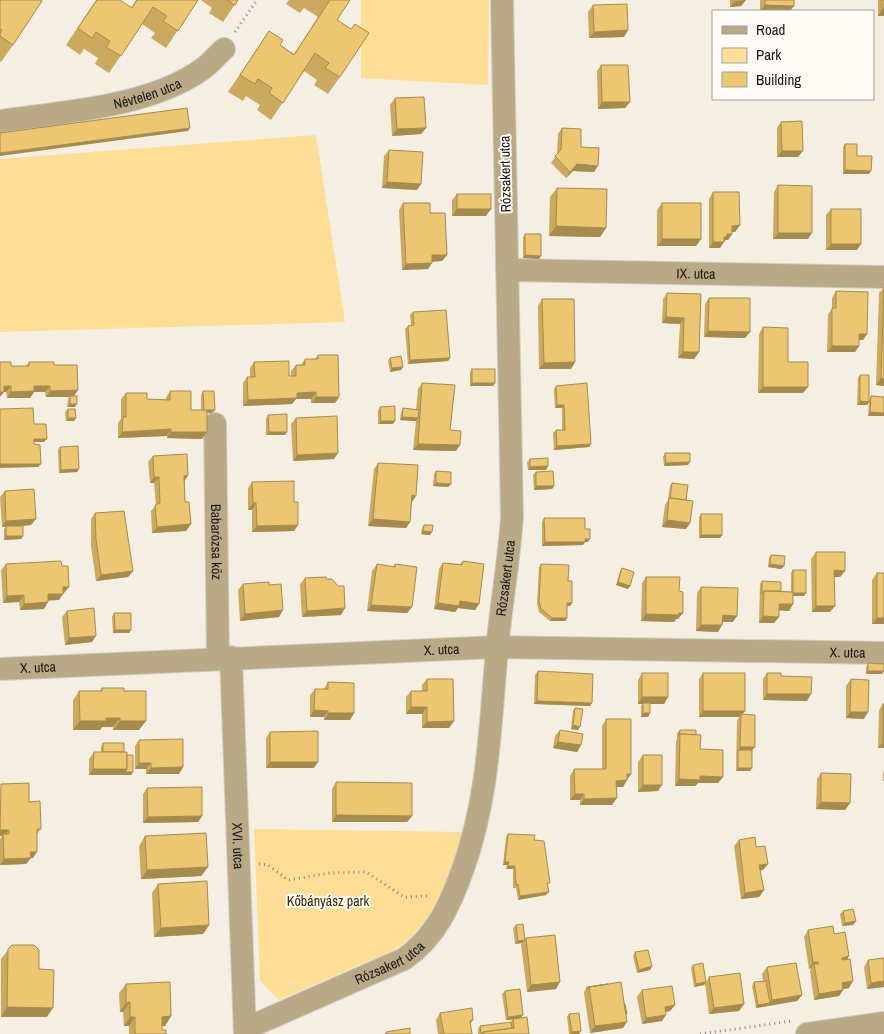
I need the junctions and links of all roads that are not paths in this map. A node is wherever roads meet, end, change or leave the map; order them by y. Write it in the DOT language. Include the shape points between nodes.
graph roads {
  1 [pos="502,0"];
  2 [pos="224,49"];
  3 [pos="0,121"];
  4 [pos="508,270"];
  5 [pos="884,277"];
  6 [pos="215,424"];
  7 [pos="497,647"];
  8 [pos="884,652"];
  9 [pos="224,657"];
  10 [pos="0,669"];
  11 [pos="884,1023"];
  12 [pos="245,1032"];
  13 [pos="807,1034"];
  1 -- 4 [label="street, Rózsakert utca"];
  2 -- 3 [label="street, Névtelen utca" via="200,71 150,94 121,103"];
  4 -- 5 [label="street, IX. utca"];
  4 -- 7 [label="street, Rózsakert utca" via="512,517"];
  6 -- 9 [label="street, Babarózsa köz"];
  7 -- 8 [label="street, X. utca"];
  7 -- 9 [label="street, X. utca"];
  7 -- 12 [label="street, Rózsakert utca" via="489,758 476,834 451,902 437,928 420,947 404,958"];
  9 -- 10 [label="street, X. utca"];
  9 -- 12 [label="street, XVI. utca"];
  11 -- 13 [label="street"];
}
